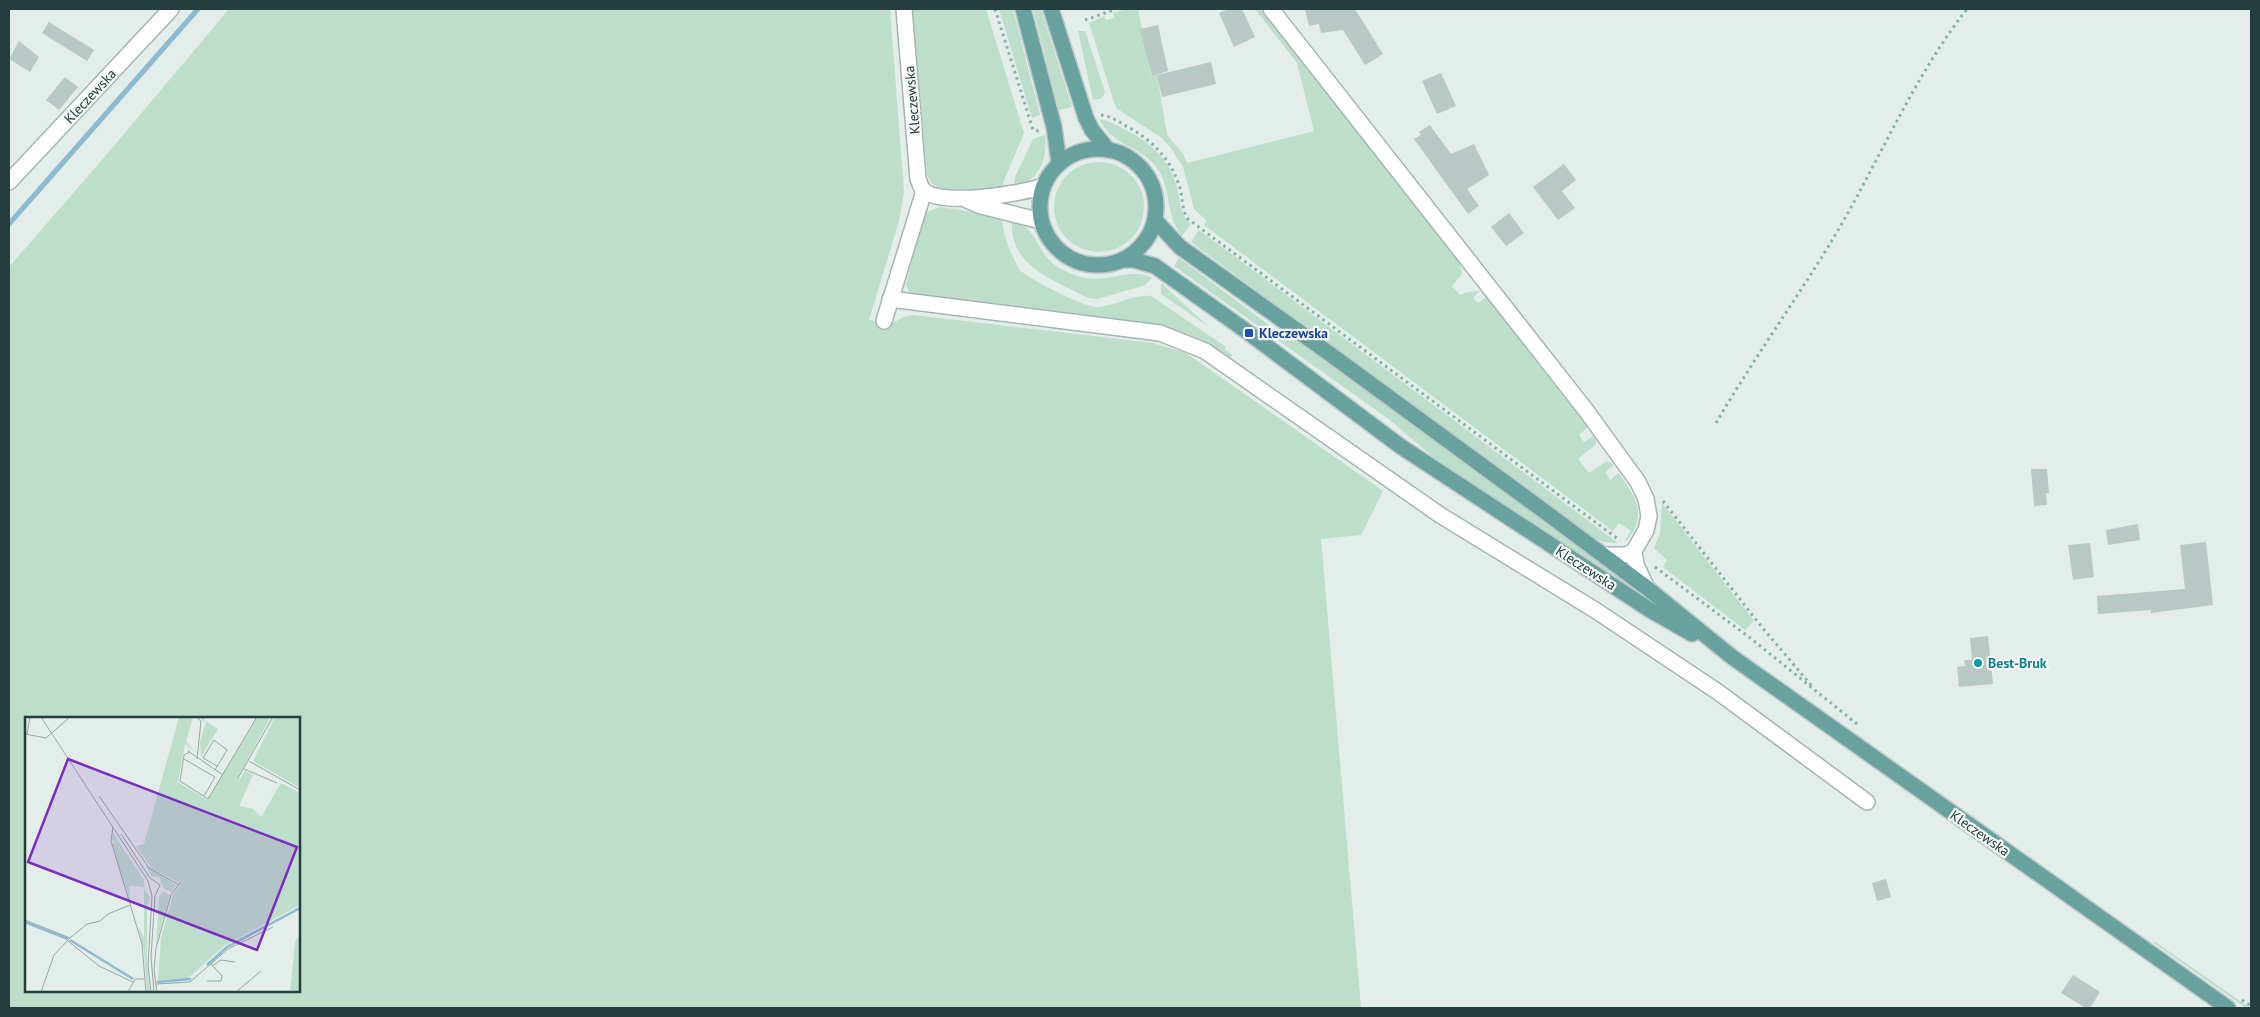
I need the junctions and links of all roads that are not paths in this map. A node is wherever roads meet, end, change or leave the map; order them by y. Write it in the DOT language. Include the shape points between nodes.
graph roads {
  1 [pos="171,9"];
  2 [pos="904,9"];
  3 [pos="1023,9"];
  4 [pos="1052,9"];
  5 [pos="1271,9"];
  6 [pos="1108,150"];
  7 [pos="1059,163"];
  8 [pos="9,182"];
  9 [pos="1043,186"];
  10 [pos="924,190"];
  11 [pos="963,198"];
  12 [pos="1155,220"];
  13 [pos="1041,221"];
  14 [pos="1122,260"];
  15 [pos="890,299"];
  16 [pos="884,322"];
  17 [pos="1634,551"];
  18 [pos="1603,555"];
  19 [pos="1647,588"];
  20 [pos="1732,657"];
  21 [pos="1867,802"];
  22 [pos="2232,1002"];
  1 -- 8 [label="street, Kleczewska"];
  2 -- 10 [label="street, Kleczewska" via="918,179"];
  3 -- 7 [label="main road" via="1054,128"];
  4 -- 6 [label="main road" via="1086,118"];
  5 -- 17 [label="street" via="1585,409 1638,482 1649,516 1646,530"];
  6 -- 7 [label="main road" via="1082,151"];
  6 -- 12 [label="main road" via="1136,163 1146,175 1156,204"];
  7 -- 9 [label="main road"];
  9 -- 11 [label="street" via="1009,195"];
  9 -- 13 [label="main road" via="1039,203"];
  10 -- 11 [label="street" via="936,196"];
  10 -- 15 [label="street"];
  11 -- 13 [label="street" via="981,206"];
  12 -- 14 [label="main road" via="1143,244"];
  12 -- 18 [label="main road, Kleczewska" via="1180,247"];
  13 -- 14 [label="main road" via="1057,250 1072,260 1101,266"];
  14 -- 20 [label="main road, Kleczewska" via="1155,266 1400,446 1650,610"];
  15 -- 16 [label="street"];
  15 -- 21 [label="street" via="1160,333 1206,351 1440,514 1595,610 1718,692"];
  17 -- 18 [label="street, Kleczewska" via="1626,555"];
  17 -- 19 [label="street, Kleczewska" via="1636,565"];
  18 -- 19 [label="main road, Kleczewska"];
  19 -- 20 [label="main road, Kleczewska"];
  20 -- 22 [label="main road, Kleczewska"];
}
